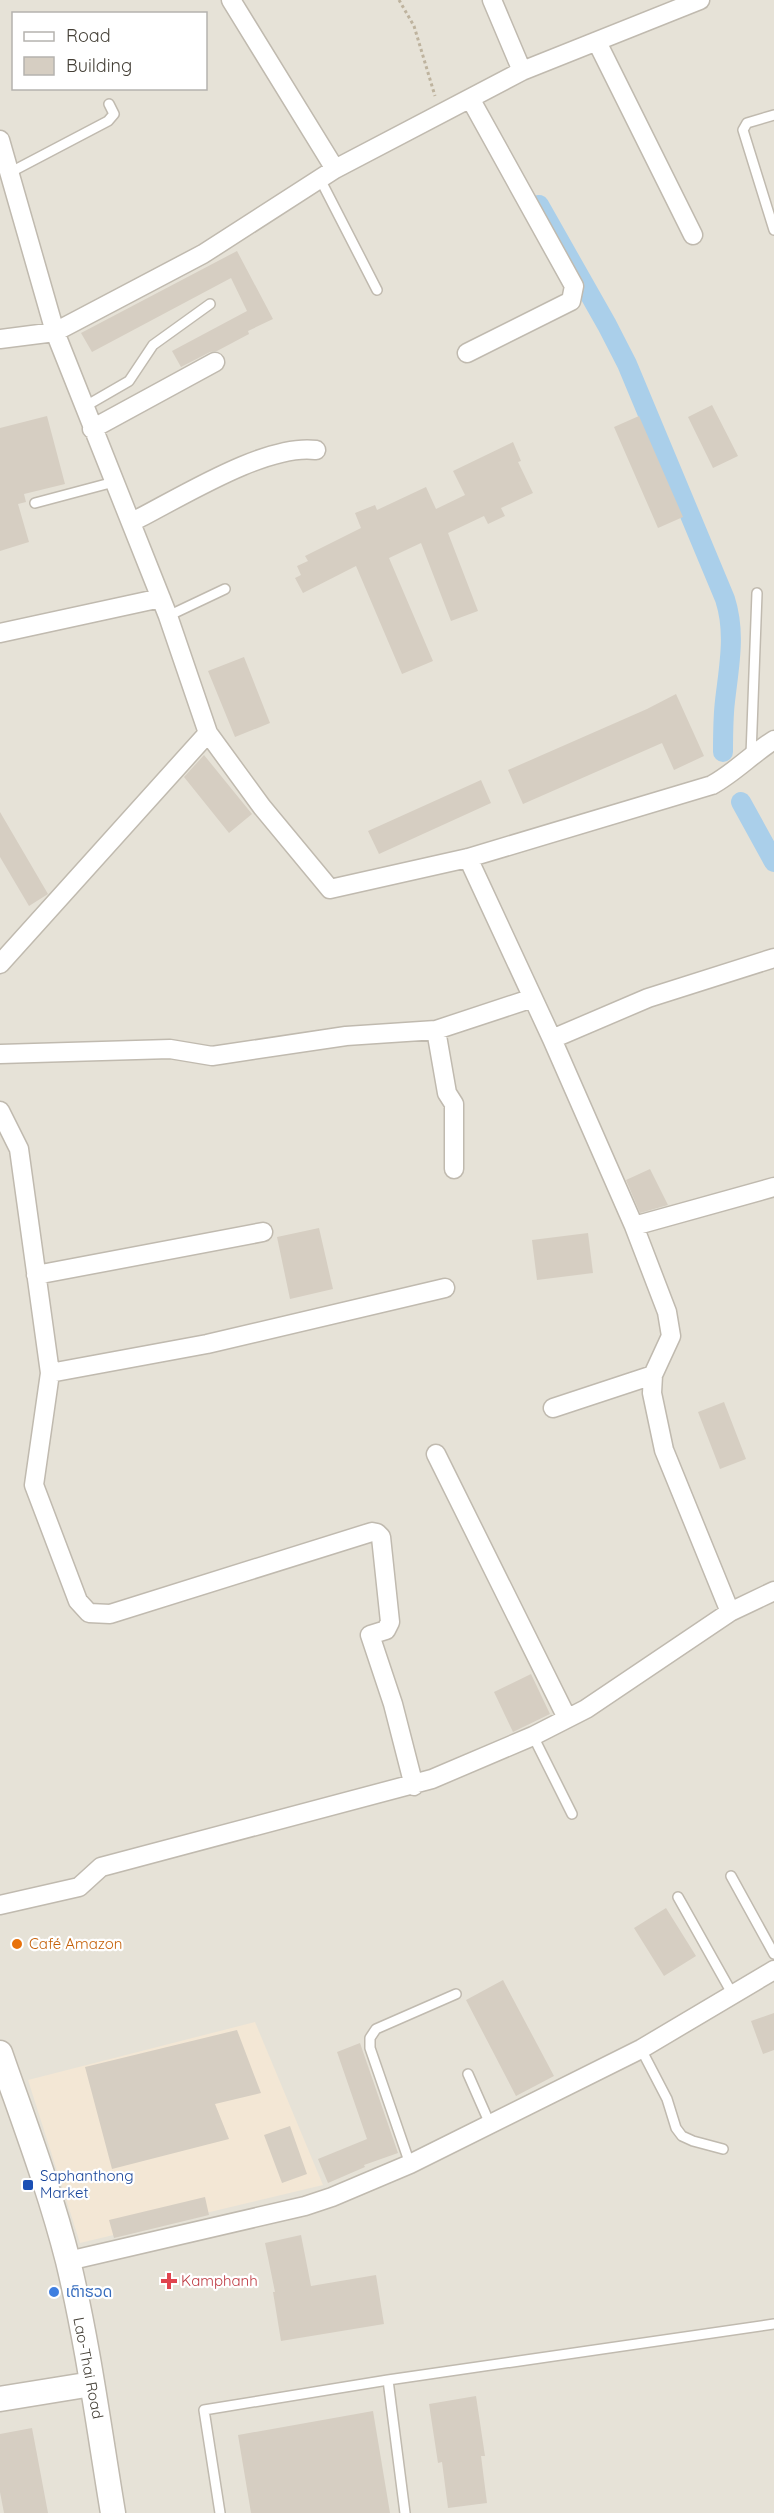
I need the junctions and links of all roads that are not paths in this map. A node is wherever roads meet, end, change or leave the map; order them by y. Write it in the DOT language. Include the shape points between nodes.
graph roads {
  1 [pos="231,0"];
  2 [pos="492,0"];
  3 [pos="700,0"];
  4 [pos="597,42"];
  5 [pos="522,71"];
  6 [pos="471,100"];
  7 [pos="109,104"];
  8 [pos="774,115"];
  9 [pos="0,140"];
  10 [pos="9,173"];
  11 [pos="328,174"];
  12 [pos="774,230"];
  13 [pos="693,235"];
  14 [pos="376,290"];
  15 [pos="210,304"];
  16 [pos="55,332"];
  17 [pos="0,339"];
  18 [pos="467,353"];
  19 [pos="215,362"];
  20 [pos="84,407"];
  21 [pos="92,429"];
  22 [pos="316,450"];
  23 [pos="114,482"];
  24 [pos="34,503"];
  25 [pos="132,522"];
  26 [pos="225,589"];
  27 [pos="757,593"];
  28 [pos="161,598"];
  29 [pos="168,616"];
  30 [pos="0,633"];
  31 [pos="208,733"];
  32 [pos="774,740"];
  33 [pos="751,755"];
  34 [pos="468,858"];
  35 [pos="774,958"];
  36 [pos="0,964"];
  37 [pos="533,998"];
  38 [pos="436,1030"];
  39 [pos="552,1040"];
  40 [pos="0,1054"];
  41 [pos="0,1111"];
  42 [pos="454,1169"];
  43 [pos="774,1187"];
  44 [pos="634,1226"];
  45 [pos="262,1232"];
  46 [pos="36,1275"];
  47 [pos="445,1288"];
  48 [pos="50,1372"];
  49 [pos="653,1375"];
  50 [pos="553,1408"];
  51 [pos="436,1454"];
  52 [pos="774,1591"];
  53 [pos="730,1612"];
  54 [pos="567,1718"];
  55 [pos="533,1736"];
  56 [pos="414,1786"];
  57 [pos="572,1814"];
  58 [pos="730,1876"];
  59 [pos="678,1897"];
  60 [pos="0,1905"];
  61 [pos="774,1954"];
  62 [pos="774,1970"];
  63 [pos="456,1994"];
  64 [pos="733,1995"];
  65 [pos="641,2049"];
  66 [pos="0,2053"];
  67 [pos="468,2074"];
  68 [pos="490,2124"];
  69 [pos="723,2149"];
  70 [pos="410,2164"];
  71 [pos="68,2261"];
  72 [pos="774,2324"];
  73 [pos="388,2380"];
  74 [pos="92,2384"];
  75 [pos="0,2399"];
  76 [pos="113,2513"];
  77 [pos="220,2513"];
  78 [pos="405,2513"];
  1 -- 11 [label="street"];
  2 -- 5 [label="street"];
  3 -- 4 [label="street"];
  4 -- 5 [label="street"];
  4 -- 13 [label="street"];
  5 -- 6 [label="street"];
  6 -- 11 [label="street"];
  6 -- 18 [label="street" via="574,286 571,301"];
  7 -- 10 [label="lane" via="114,114 108,121"];
  8 -- 12 [label="lane" via="747,123 743,130"];
  9 -- 10 [label="street"];
  10 -- 16 [label="street"];
  11 -- 14 [label="lane"];
  11 -- 16 [label="street" via="203,254"];
  15 -- 20 [label="lane" via="153,345 129,381"];
  16 -- 17 [label="street"];
  16 -- 20 [label="street"];
  19 -- 21 [label="street"];
  20 -- 21 [label="street"];
  21 -- 23 [label="street"];
  22 -- 25 [label="street" via="305,448 249,463"];
  23 -- 24 [label="lane"];
  23 -- 25 [label="street"];
  25 -- 28 [label="street"];
  26 -- 29 [label="lane"];
  27 -- 33 [label="lane"];
  28 -- 29 [label="street"];
  28 -- 30 [label="street"];
  29 -- 31 [label="street"];
  31 -- 34 [label="street" via="262,807 330,889"];
  31 -- 36 [label="street"];
  32 -- 33 [label="street"];
  33 -- 34 [label="street" via="729,776 711,785"];
  34 -- 37 [label="street"];
  35 -- 39 [label="street" via="648,998"];
  37 -- 38 [label="street"];
  37 -- 39 [label="street"];
  38 -- 40 [label="street" via="346,1036 212,1056 170,1049"];
  38 -- 42 [label="street" via="447,1093 454,1104"];
  39 -- 44 [label="street"];
  41 -- 46 [label="street" via="19,1149"];
  43 -- 44 [label="street"];
  44 -- 49 [label="street" via="667,1312 671,1336"];
  45 -- 46 [label="street"];
  46 -- 48 [label="street"];
  47 -- 48 [label="street" via="207,1344"];
  48 -- 56 [label="street" via="34,1485 78,1601 89,1613 110,1614 372,1532 381,1537 390,1622 386,1630 370,1635"];
  49 -- 50 [label="street"];
  49 -- 53 [label="street" via="652,1393 664,1450"];
  51 -- 54 [label="street"];
  52 -- 53 [label="street"];
  53 -- 54 [label="street"];
  54 -- 55 [label="street"];
  55 -- 56 [label="street"];
  55 -- 57 [label="lane"];
  56 -- 60 [label="street" via="101,1867 79,1887"];
  58 -- 61 [label="lane"];
  59 -- 64 [label="lane"];
  62 -- 64 [label="street"];
  63 -- 70 [label="lane" via="376,2029 369,2038"];
  64 -- 65 [label="street"];
  65 -- 68 [label="street"];
  65 -- 69 [label="lane" via="682,2136"];
  66 -- 71 [label="street, Lao-Thai Road"];
  67 -- 68 [label="lane"];
  68 -- 70 [label="street"];
  70 -- 71 [label="street" via="305,2206"];
  71 -- 74 [label="street, Lao-Thai Road"];
  72 -- 73 [label="lane"];
  73 -- 77 [label="lane" via="204,2410"];
  73 -- 78 [label="lane"];
  74 -- 75 [label="street"];
  74 -- 76 [label="street, Lao-Thai Road"];
}
